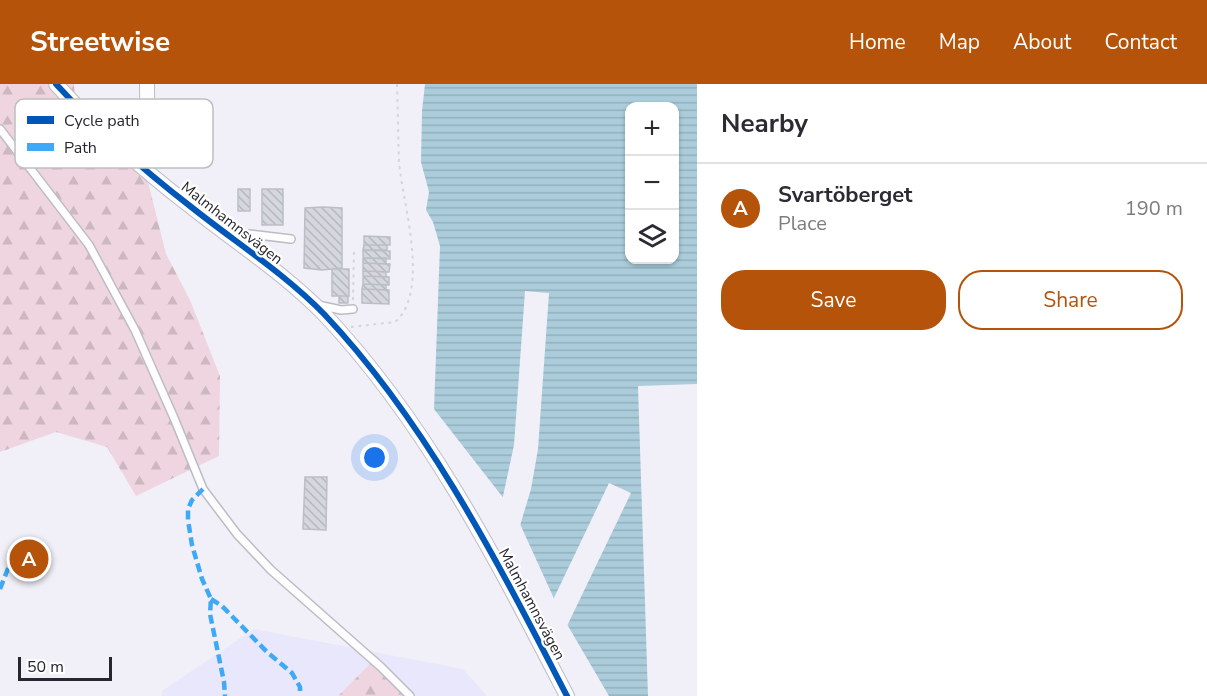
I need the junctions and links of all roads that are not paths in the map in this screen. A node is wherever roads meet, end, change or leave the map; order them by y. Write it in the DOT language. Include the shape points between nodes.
graph roads {
  1 [pos="56,84"];
  2 [pos="147,84"];
  3 [pos="70,99"];
  4 [pos="146,99"];
  5 [pos="0,129"];
  6 [pos="15,149"];
  7 [pos="30,168"];
  8 [pos="144,168"];
  9 [pos="291,239"];
  10 [pos="240,244"];
  11 [pos="312,303"];
  12 [pos="353,309"];
  13 [pos="410,696"];
  14 [pos="567,696"];
  1 -- 3 [label="street, Malmhamnsvägen"];
  2 -- 4 [label="street"];
  5 -- 6 [label="lane"];
  7 -- 13 [label="lane" via="89,245 135,330 203,489 266,564"];
  8 -- 10 [label="street, Malmhamnsvägen"];
  9 -- 10 [label="lane" via="249,234"];
  10 -- 11 [label="street, Malmhamnsvägen"];
  11 -- 12 [label="lane"];
  11 -- 14 [label="street, Malmhamnsvägen" via="392,396 455,491"];
}
